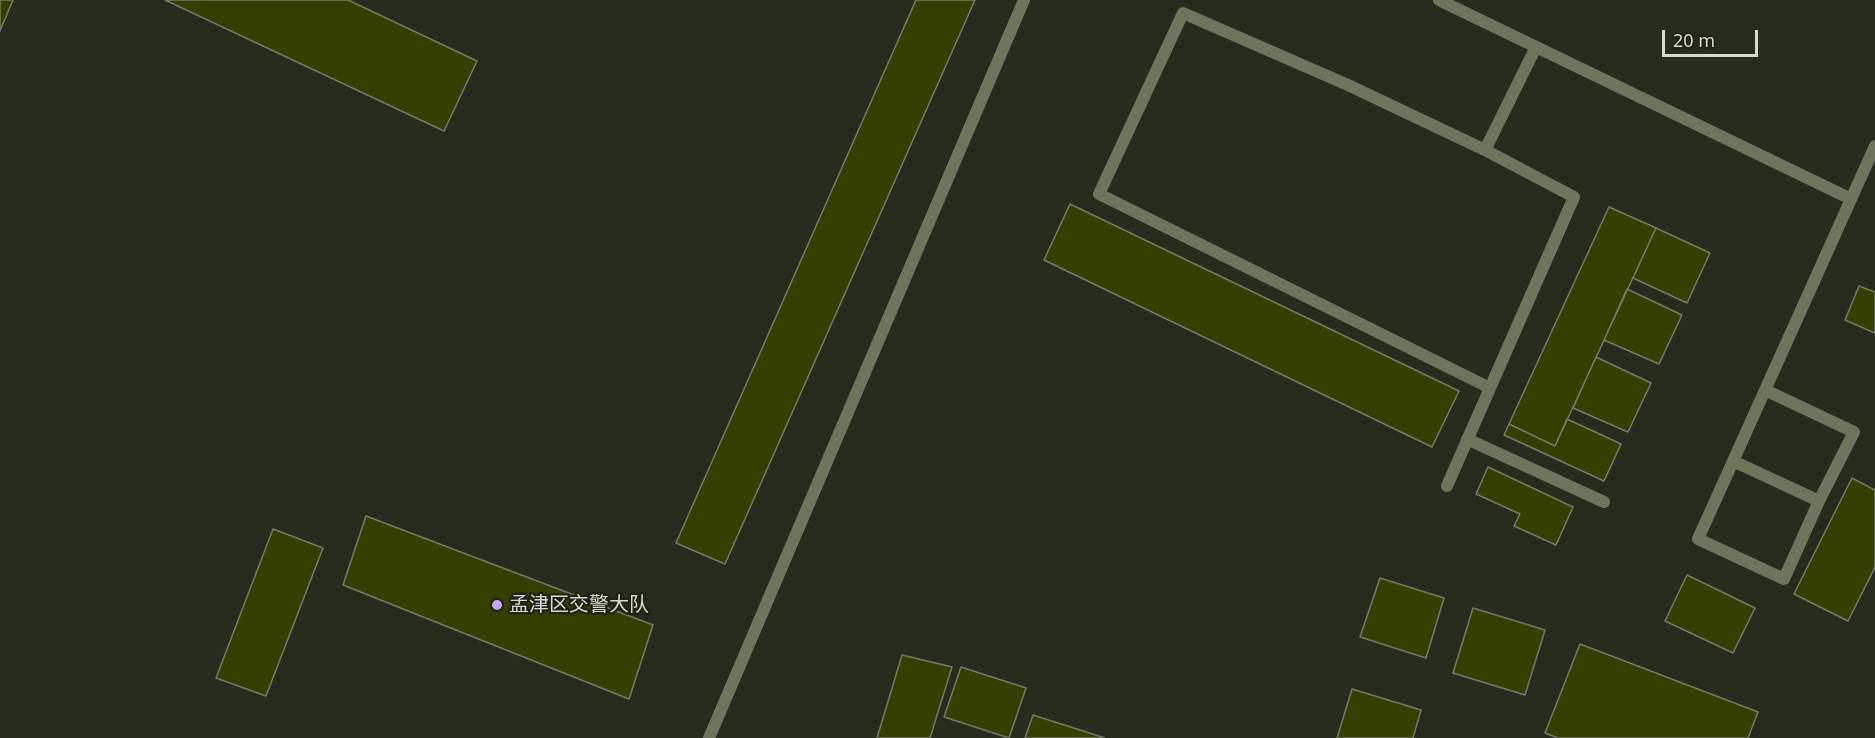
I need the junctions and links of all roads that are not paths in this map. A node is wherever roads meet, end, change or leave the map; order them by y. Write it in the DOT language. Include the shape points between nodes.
graph roads {
  1 [pos="1024,0"];
  2 [pos="1439,0"];
  3 [pos="1536,47"];
  4 [pos="1875,146"];
  5 [pos="1485,150"];
  6 [pos="1851,199"];
  7 [pos="1490,388"];
  8 [pos="1765,390"];
  9 [pos="1467,440"];
  10 [pos="1732,461"];
  11 [pos="1447,486"];
  12 [pos="1819,501"];
  13 [pos="1604,502"];
  14 [pos="709,738"];
  1 -- 14 [label="street"];
  2 -- 3 [label="street"];
  3 -- 5 [label="street"];
  3 -- 6 [label="street"];
  4 -- 6 [label="street"];
  5 -- 7 [label="street" via="1574,196"];
  5 -- 7 [label="street" via="1183,13 1099,194"];
  6 -- 8 [label="street"];
  7 -- 9 [label="street"];
  8 -- 10 [label="street"];
  8 -- 12 [label="street" via="1854,432"];
  9 -- 11 [label="street"];
  9 -- 13 [label="street"];
  10 -- 12 [label="street"];
  10 -- 12 [label="street" via="1698,539 1773,574 1784,579"];
}
